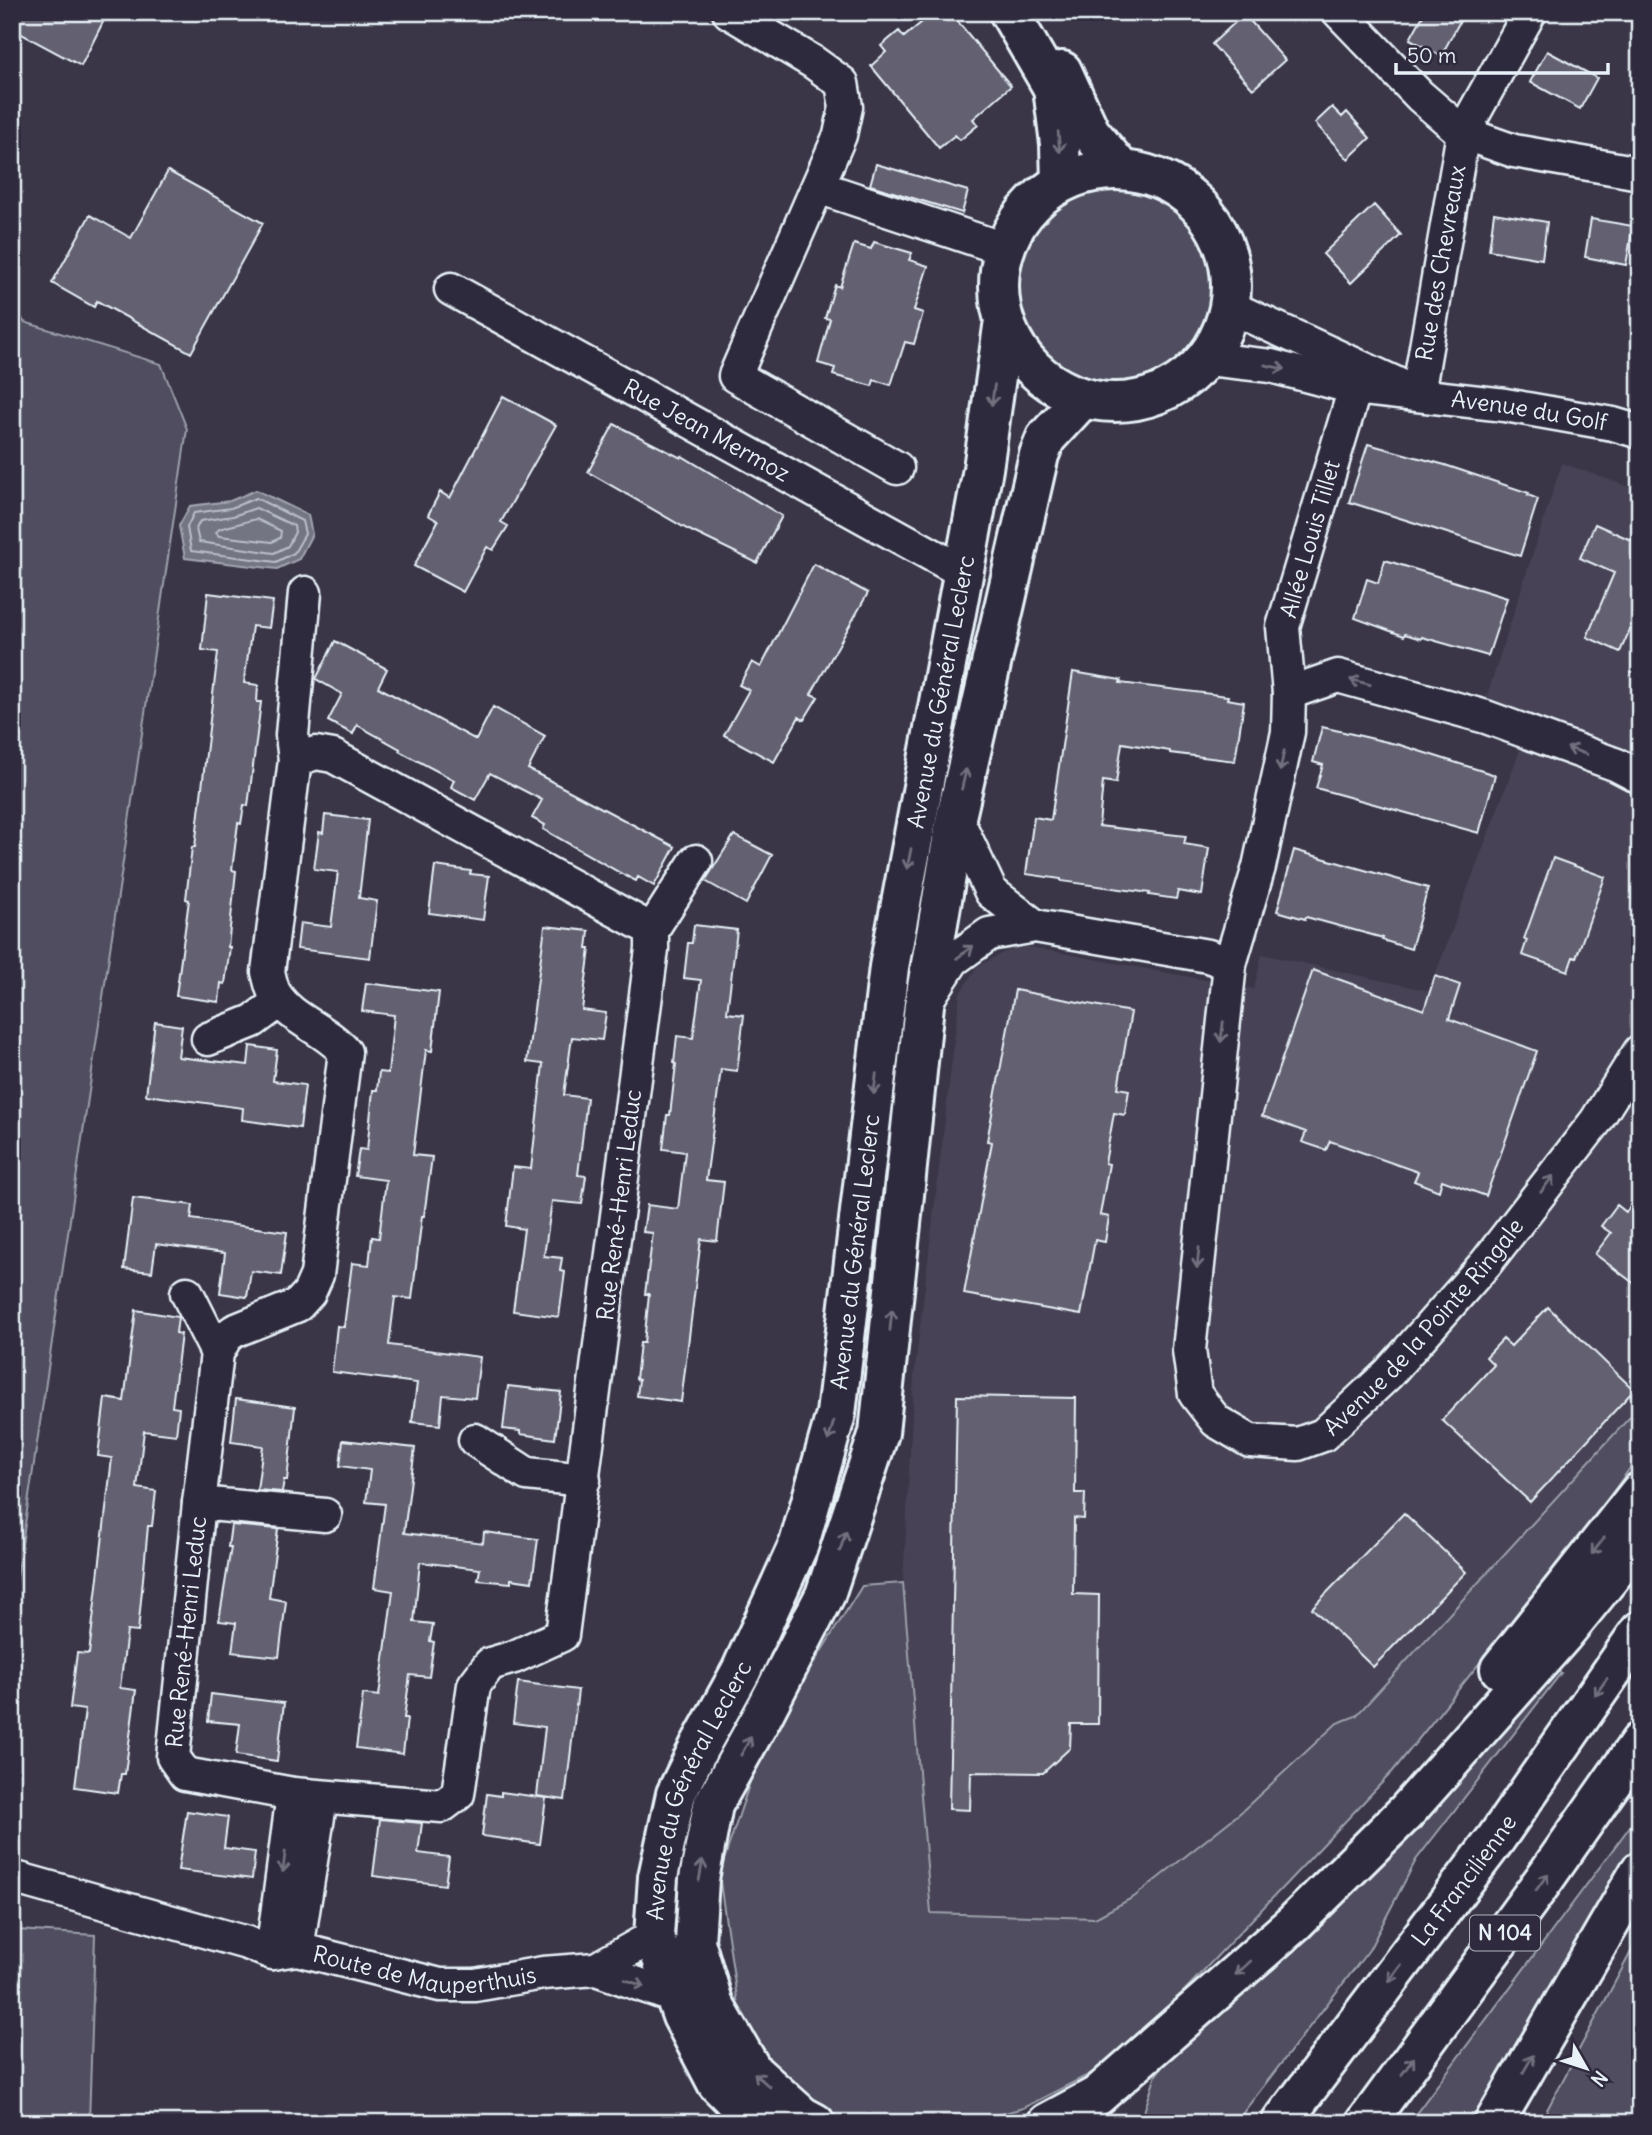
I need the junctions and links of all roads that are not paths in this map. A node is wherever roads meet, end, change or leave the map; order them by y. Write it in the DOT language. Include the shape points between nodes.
graph roads {
  1 [pos="729,12"];
  2 [pos="1009,12"];
  3 [pos="1031,12"];
  4 [pos="1339,12"];
  5 [pos="1530,12"];
  6 [pos="1463,133"];
  7 [pos="1120,168"];
  8 [pos="1640,173"];
  9 [pos="1060,183"];
  10 [pos="818,187"];
  11 [pos="1004,249"];
  12 [pos="451,289"];
  13 [pos="1230,307"];
  14 [pos="1003,327"];
  15 [pos="1208,359"];
  16 [pos="1355,388"];
  17 [pos="1418,394"];
  18 [pos="1083,399"];
  19 [pos="1640,432"];
  20 [pos="897,468"];
  21 [pos="963,572"];
  22 [pos="305,593"];
  23 [pos="1289,693"];
  24 [pos="295,760"];
  25 [pos="1640,777"];
  26 [pos="956,817"];
  27 [pos="696,861"];
  28 [pos="1035,926"];
  29 [pos="652,930"];
  30 [pos="1230,964"];
  31 [pos="280,1001"];
  32 [pos="924,1005"];
  33 [pos="208,1039"];
  34 [pos="1640,1051"];
  35 [pos="187,1293"];
  36 [pos="217,1353"];
  37 [pos="475,1440"];
  38 [pos="584,1480"];
  39 [pos="1640,1492"];
  40 [pos="199,1503"];
  41 [pos="325,1515"];
  42 [pos="1640,1539"];
  43 [pos="1640,1631"];
  44 [pos="1640,1742"];
  45 [pos="307,1796"];
  46 [pos="1640,1871"];
  47 [pos="12,1877"];
  48 [pos="1294,1923"];
  49 [pos="654,1936"];
  50 [pos="285,1951"];
  51 [pos="596,1969"];
  52 [pos="675,1997"];
  53 [pos="757,2123"];
  54 [pos="815,2123"];
  55 [pos="1047,2123"];
  56 [pos="1281,2123"];
  57 [pos="1366,2123"];
  58 [pos="1494,2123"];
  1 -- 10 [label="street" via="842,83 846,107 840,135"];
  2 -- 9 [label="main road, one-way" via="1053,88"];
  3 -- 7 [label="main road" via="1090,132"];
  4 -- 6 [label="street, Rue des Chevreaux" via="1420,96"];
  5 -- 6 [label="street, Rue des Chevreaux"];
  6 -- 8 [label="street" via="1514,151"];
  6 -- 17 [label="street, Rue des Chevreaux"];
  7 -- 9 [label="main road"];
  7 -- 13 [label="main road" via="1166,181 1196,202 1219,232 1231,268"];
  9 -- 11 [label="main road" via="1020,218"];
  10 -- 11 [label="street"];
  10 -- 20 [label="street" via="734,376"];
  11 -- 14 [label="main road" via="998,295"];
  12 -- 21 [label="street, Rue Jean Mermoz"];
  13 -- 15 [label="main road"];
  13 -- 17 [label="street"];
  14 -- 18 [label="main road" via="1025,363 1050,385"];
  14 -- 21 [label="main road, Avenue du Général Leclerc, one-way"];
  15 -- 16 [label="street, Avenue du Golf, one-way" via="1272,366"];
  15 -- 18 [label="main road" via="1172,389 1127,403"];
  16 -- 17 [label="street, Avenue du Golf"];
  16 -- 23 [label="street, Allée Louis Tillet" via="1283,627"];
  17 -- 19 [label="street, Avenue du Golf" via="1505,405"];
  26 -- 18 [label="main road, Avenue du Général Leclerc, one-way" via="1039,455 1046,438"];
  21 -- 49 [label="main road, Avenue du Général Leclerc, one-way" via="889,967 836,1414 799,1544 741,1671 676,1794 658,1877"];
  22 -- 24 [label="street" via="292,735"];
  25 -- 23 [label="street, one-way" via="1486,717 1338,676"];
  23 -- 30 [label="street, Avenue de la Pointe Ringale, one-way" via="1288,732 1262,853"];
  24 -- 29 [label="street" via="316,753 333,756"];
  24 -- 31 [label="street" via="268,972"];
  26 -- 28 [label="street" via="991,891"];
  26 -- 32 [label="main road, Avenue du Général Leclerc"];
  27 -- 29 [label="street, Rue René-Henri Leduc"];
  28 -- 30 [label="street" via="1208,956"];
  32 -- 28 [label="street, one-way" via="953,960 989,934"];
  29 -- 38 [label="street, Rue René-Henri Leduc"];
  30 -- 34 [label="street, Avenue de la Pointe Ringale, one-way" via="1189,1350 1195,1394 1216,1421 1250,1441 1298,1444 1323,1435 1388,1374 1486,1264 1595,1121"];
  31 -- 33 [label="street" via="253,1021"];
  31 -- 36 [label="street" via="335,1039 345,1052 317,1275 298,1305 234,1331"];
  54 -- 32 [label="main road, Avenue du Général Leclerc, one-way" via="753,2072 714,2005 695,1942 699,1879 713,1805 825,1595 879,1433"];
  35 -- 36 [label="street"];
  36 -- 40 [label="street, Rue René-Henri Leduc"];
  37 -- 38 [label="street" via="527,1474"];
  38 -- 45 [label="street, Rue René-Henri Leduc" via="562,1635 489,1664 474,1685 458,1794 442,1806"];
  39 -- 48 [label="main road, one-way" via="1488,1684 1328,1872"];
  40 -- 41 [label="street, Rue René-Henri Leduc"];
  40 -- 45 [label="street, Rue René-Henri Leduc" via="173,1757 185,1774"];
  42 -- 48 [label="main road" via="1562,1636 1406,1811"];
  43 -- 56 [label="main road, La Francilienne / N 104, one-way" via="1495,1840"];
  57 -- 44 [label="main road, N 104, one-way"];
  45 -- 50 [label="street"];
  58 -- 46 [label="main road, one-way"];
  47 -- 50 [label="street, Route de Mauperthuis"];
  48 -- 55 [label="main road, one-way" via="1097,2096"];
  49 -- 51 [label="street, Route de Mauperthuis"];
  49 -- 52 [label="main road, Avenue du Général Leclerc"];
  50 -- 51 [label="street, Route de Mauperthuis" via="440,1985"];
  51 -- 52 [label="street, Route de Mauperthuis, one-way"];
  52 -- 53 [label="main road, Avenue du Général Leclerc" via="717,2083"];
}
